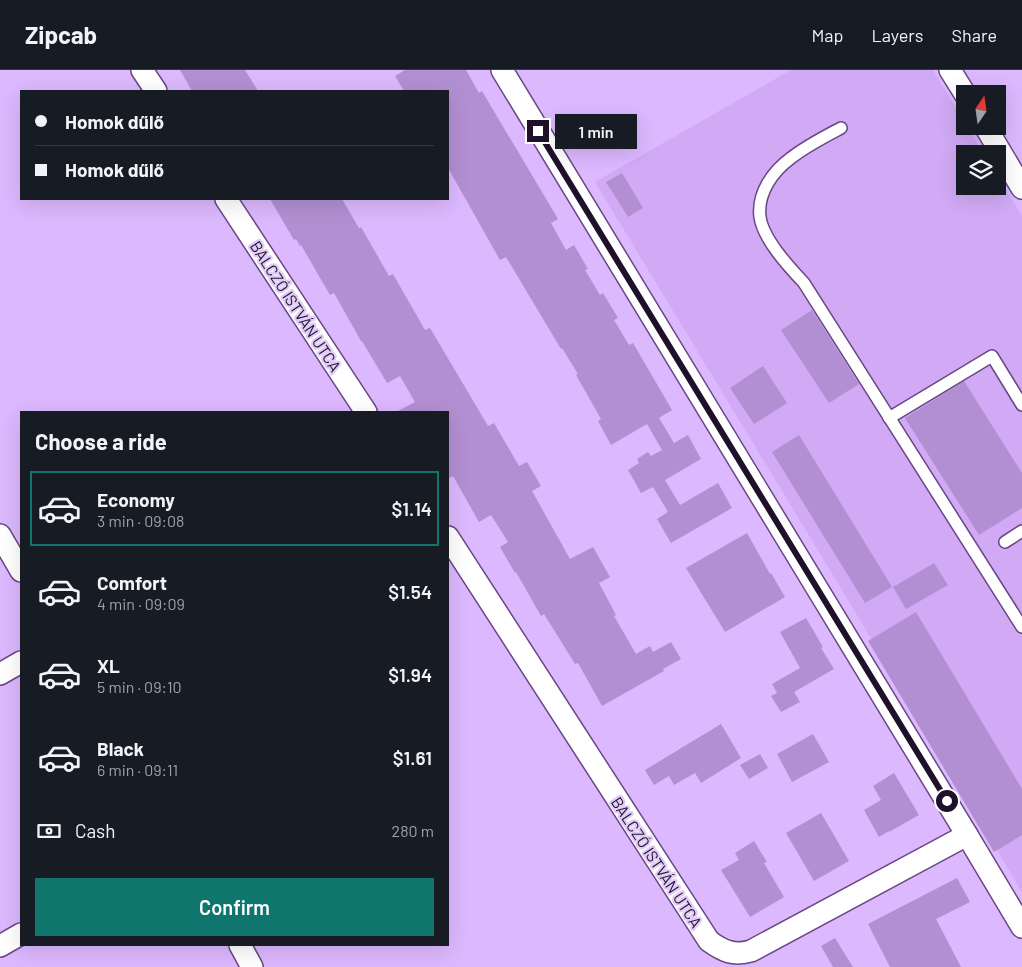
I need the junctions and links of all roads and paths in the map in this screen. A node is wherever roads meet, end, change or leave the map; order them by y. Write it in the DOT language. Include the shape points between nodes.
graph roads {
  1 [pos="142,70"];
  2 [pos="502,70"];
  3 [pos="950,70"];
  4 [pos="959,85"];
  5 [pos="155,90"];
  6 [pos="840,128"];
  7 [pos="990,135"];
  8 [pos="1022,188"];
  9 [pos="227,200"];
  10 [pos="1022,405"];
  11 [pos="365,411"];
  12 [pos="889,418"];
  13 [pos="1022,531"];
  14 [pos="0,535"];
  15 [pos="449,539"];
  16 [pos="1005,542"];
  17 [pos="20,569"];
  18 [pos="1022,627"];
  19 [pos="20,663"];
  20 [pos="0,674"];
  21 [pos="967,835"];
  22 [pos="1015,901"];
  23 [pos="1022,927"];
  24 [pos="20,935"];
  25 [pos="0,946"];
  26 [pos="241,946"];
  27 [pos="252,967"];
  1 -- 5 [label="street"];
  2 -- 21 [label="street"];
  3 -- 4 [label="street"];
  6 -- 12 [label="lane" via="790,158 776,171 764,192 760,217 782,260 804,283"];
  7 -- 8 [label="street"];
  9 -- 11 [label="street, BALCZÓ ISTVÁN UTCA"];
  10 -- 12 [label="lane" via="992,356"];
  12 -- 18 [label="lane"];
  13 -- 16 [label="lane"];
  14 -- 17 [label="street"];
  15 -- 21 [label="street, BALCZÓ ISTVÁN UTCA" via="703,933 718,948 741,954 751,951"];
  19 -- 20 [label="street"];
  21 -- 22 [label="street"];
  22 -- 23 [label="street"];
  24 -- 25 [label="street"];
  26 -- 27 [label="street"];
}
